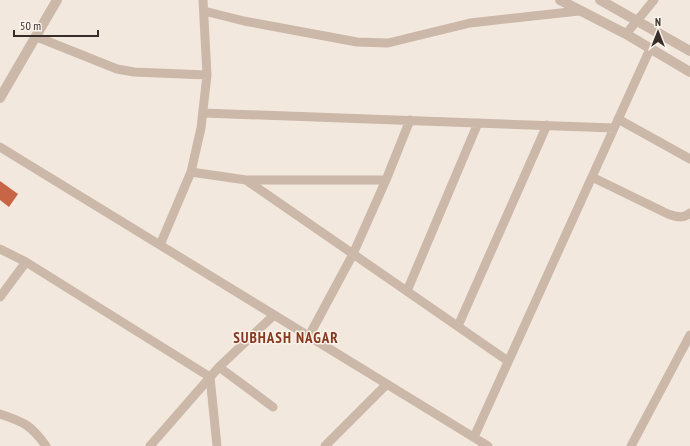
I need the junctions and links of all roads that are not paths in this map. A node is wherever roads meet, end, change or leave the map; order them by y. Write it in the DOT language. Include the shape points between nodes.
graph roads {
  1 [pos="57,0"];
  2 [pos="203,0"];
  3 [pos="560,0"];
  4 [pos="600,0"];
  5 [pos="654,0"];
  6 [pos="204,11"];
  7 [pos="579,11"];
  8 [pos="637,20"];
  9 [pos="626,34"];
  10 [pos="37,37"];
  11 [pos="650,49"];
  12 [pos="690,51"];
  13 [pos="690,72"];
  14 [pos="207,75"];
  15 [pos="0,98"];
  16 [pos="203,113"];
  17 [pos="618,119"];
  18 [pos="410,120"];
  19 [pos="478,123"];
  20 [pos="547,126"];
  21 [pos="614,128"];
  22 [pos="0,147"];
  23 [pos="690,159"];
  24 [pos="190,172"];
  25 [pos="592,177"];
  26 [pos="246,180"];
  27 [pos="386,180"];
  28 [pos="690,213"];
  29 [pos="160,245"];
  30 [pos="0,249"];
  31 [pos="353,254"];
  32 [pos="26,262"];
  33 [pos="407,291"];
  34 [pos="0,297"];
  35 [pos="274,315"];
  36 [pos="458,326"];
  37 [pos="690,335"];
  38 [pos="309,336"];
  39 [pos="508,361"];
  40 [pos="219,367"];
  41 [pos="210,377"];
  42 [pos="388,384"];
  43 [pos="273,406"];
  44 [pos="0,414"];
  45 [pos="474,437"];
  46 [pos="46,446"];
  47 [pos="150,446"];
  48 [pos="218,446"];
  49 [pos="325,446"];
  50 [pos="488,446"];
  51 [pos="631,446"];
  1 -- 10 [label="street"];
  2 -- 6 [label="street"];
  3 -- 7 [label="street"];
  4 -- 8 [label="street"];
  5 -- 8 [label="street"];
  6 -- 7 [label="street" via="349,40 388,43 470,23"];
  6 -- 14 [label="street"];
  7 -- 9 [label="street"];
  8 -- 9 [label="street"];
  8 -- 12 [label="street"];
  9 -- 11 [label="street"];
  10 -- 14 [label="street" via="116,69"];
  10 -- 15 [label="street"];
  11 -- 13 [label="street"];
  11 -- 17 [label="street"];
  14 -- 16 [label="street"];
  16 -- 18 [label="street"];
  16 -- 24 [label="street"];
  17 -- 21 [label="street"];
  17 -- 23 [label="street"];
  18 -- 19 [label="street"];
  18 -- 27 [label="street"];
  19 -- 20 [label="street"];
  19 -- 33 [label="street"];
  20 -- 21 [label="street"];
  20 -- 36 [label="street"];
  21 -- 25 [label="street"];
  22 -- 29 [label="street"];
  24 -- 26 [label="street"];
  24 -- 29 [label="street"];
  25 -- 28 [label="street" via="668,214 677,217"];
  25 -- 39 [label="street"];
  26 -- 27 [label="street"];
  26 -- 31 [label="street"];
  27 -- 31 [label="street"];
  29 -- 35 [label="street"];
  30 -- 32 [label="street"];
  31 -- 33 [label="street"];
  31 -- 38 [label="street"];
  32 -- 34 [label="street"];
  32 -- 41 [label="street"];
  33 -- 36 [label="street"];
  35 -- 38 [label="street"];
  35 -- 40 [label="street"];
  36 -- 39 [label="street"];
  37 -- 51 [label="street"];
  38 -- 42 [label="street"];
  39 -- 45 [label="street"];
  40 -- 41 [label="street"];
  40 -- 43 [label="street"];
  41 -- 47 [label="street"];
  41 -- 48 [label="street"];
  42 -- 45 [label="street"];
  42 -- 49 [label="street"];
  44 -- 46 [label="street" via="26,423"];
  45 -- 50 [label="street"];
}
